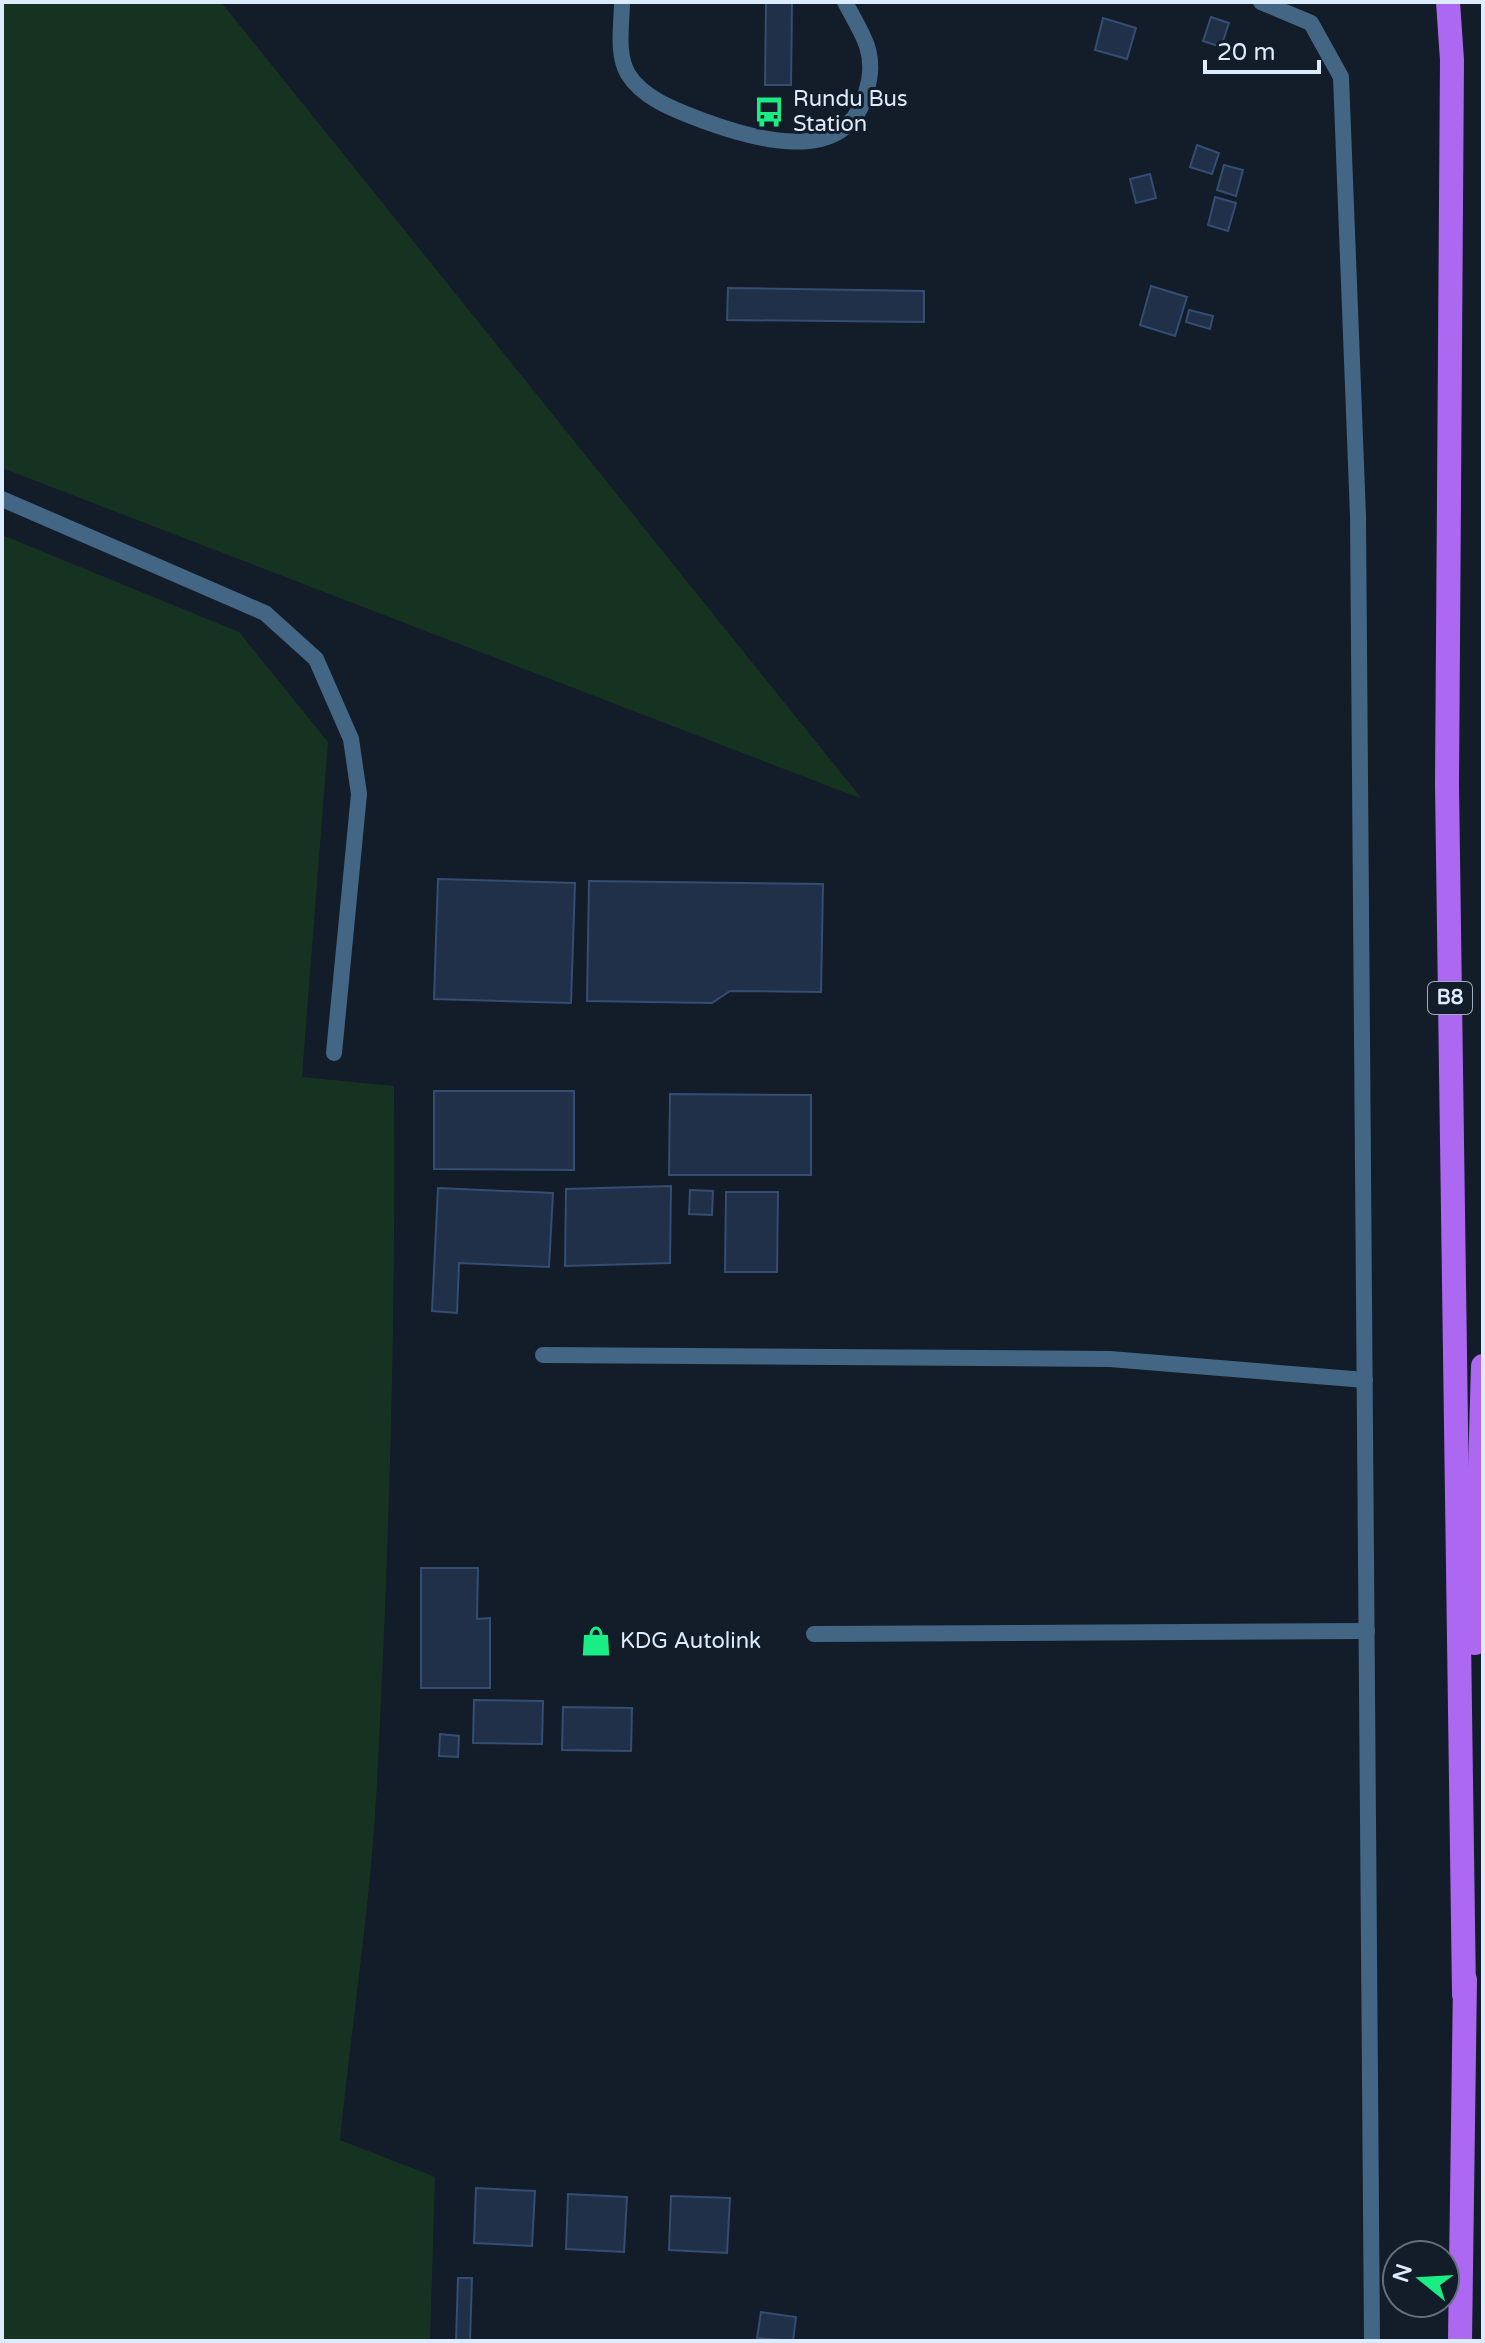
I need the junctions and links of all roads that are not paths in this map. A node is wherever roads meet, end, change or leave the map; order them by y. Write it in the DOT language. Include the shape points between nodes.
graph roads {
  1 [pos="622,2"];
  2 [pos="845,2"];
  3 [pos="1261,2"];
  4 [pos="1448,2"];
  5 [pos="2,499"];
  6 [pos="334,1053"];
  7 [pos="543,1355"];
  8 [pos="1483,1366"];
  9 [pos="1365,1380"];
  10 [pos="1367,1631"];
  11 [pos="814,1634"];
  12 [pos="1464,1994"];
  13 [pos="1372,2341"];
  14 [pos="1460,2341"];
  1 -- 2 [label="street" via="621,55 640,89 727,130 773,141 818,141 842,131 861,108 872,77 867,46"];
  3 -- 9 [label="street" via="1311,23 1341,77 1358,516"];
  4 -- 12 [label="highway, B8" via="1452,60 1447,785"];
  5 -- 6 [label="street" via="265,613 316,659 351,739 359,794"];
  7 -- 9 [label="street" via="1110,1359"];
  8 -- 12 [label="highway, B8"];
  9 -- 10 [label="street"];
  10 -- 11 [label="street"];
  10 -- 13 [label="street"];
  12 -- 14 [label="highway, B8"];
}
